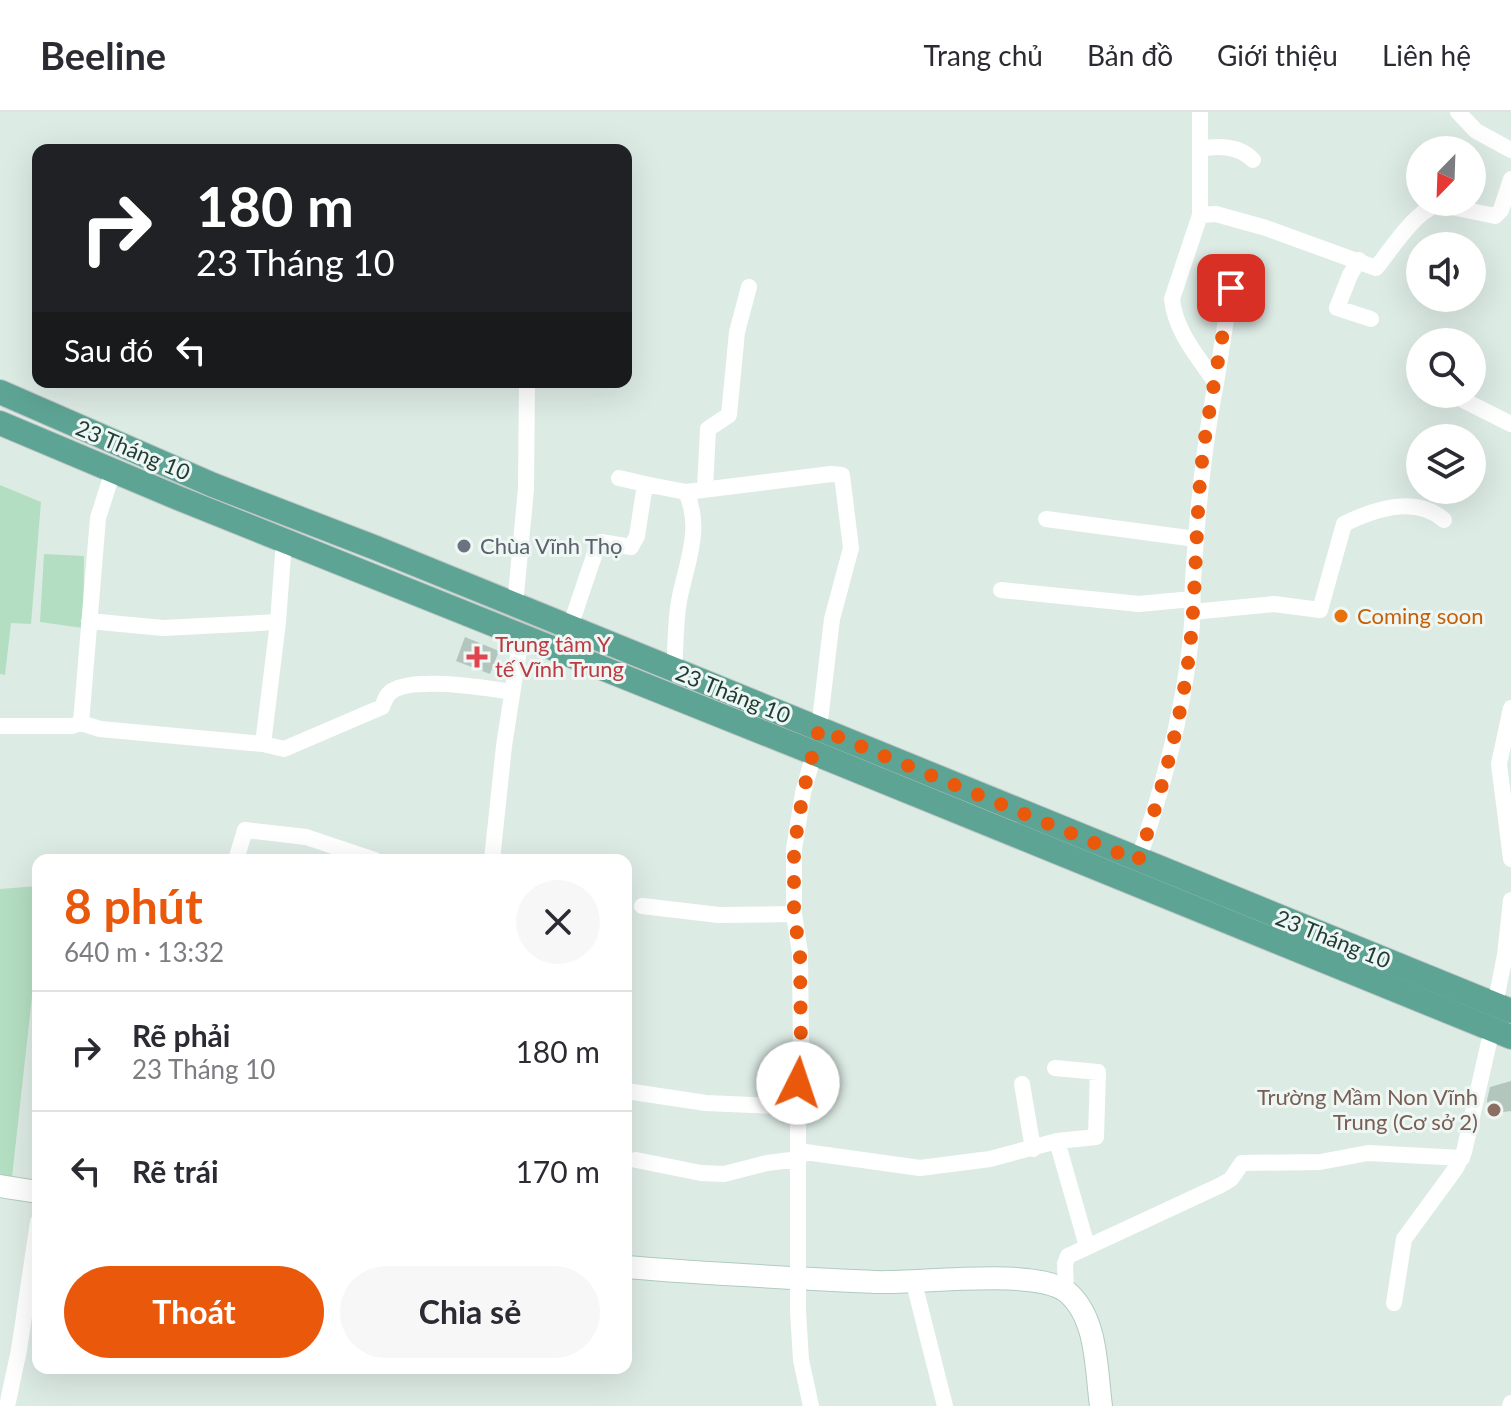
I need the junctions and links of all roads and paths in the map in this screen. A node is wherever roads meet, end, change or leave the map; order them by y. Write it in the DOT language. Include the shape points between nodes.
graph roads {
  1 [pos="1200,112"];
  2 [pos="1458,112"];
  3 [pos="1201,149"];
  4 [pos="1511,150"];
  5 [pos="1253,160"];
  6 [pos="1511,179"];
  7 [pos="1200,215"];
  8 [pos="1359,260"];
  9 [pos="749,287"];
  10 [pos="1231,288"];
  11 [pos="1371,319"];
  12 [pos="1216,383"];
  13 [pos="527,388"];
  14 [pos="0,392"];
  15 [pos="1479,408"];
  16 [pos="0,423"];
  17 [pos="1511,424"];
  18 [pos="113,471"];
  19 [pos="619,478"];
  20 [pos="645,484"];
  21 [pos="705,489"];
  22 [pos="686,492"];
  23 [pos="1046,519"];
  24 [pos="1444,520"];
  25 [pos="337,533"];
  26 [pos="1196,539"];
  27 [pos="284,541"];
  28 [pos="326,558"];
  29 [pos="1001,590"];
  30 [pos="515,605"];
  31 [pos="1192,606"];
  32 [pos="89,621"];
  33 [pos="278,622"];
  34 [pos="570,627"];
  35 [pos="521,637"];
  36 [pos="674,669"];
  37 [pos="512,692"];
  38 [pos="1511,708"];
  39 [pos="81,723"];
  40 [pos="0,726"];
  41 [pos="819,729"];
  42 [pos="263,744"];
  43 [pos="814,753"];
  44 [pos="238,854"];
  45 [pos="357,854"];
  46 [pos="493,854"];
  47 [pos="1511,859"];
  48 [pos="1138,861"];
  49 [pos="1511,900"];
  50 [pos="642,906"];
  51 [pos="794,914"];
  52 [pos="1502,1021"];
  53 [pos="1055,1068"];
  54 [pos="1022,1084"];
  55 [pos="632,1092"];
  56 [pos="799,1107"];
  57 [pos="1057,1141"];
  58 [pos="1033,1149"];
  59 [pos="798,1155"];
  60 [pos="1462,1158"];
  61 [pos="636,1160"];
  62 [pos="0,1186"];
  63 [pos="32,1191"];
  64 [pos="1087,1246"];
  65 [pos="32,1262"];
  66 [pos="632,1267"];
  67 [pos="797,1277"];
  68 [pos="914,1283"];
  69 [pos="1066,1291"];
  70 [pos="1394,1303"];
  71 [pos="7,1406"];
  72 [pos="811,1406"];
  73 [pos="945,1406"];
  74 [pos="1101,1406"];
  1 -- 3 [label="street"];
  2 -- 4 [label="street" via="1476,131"];
  3 -- 5 [label="street" via="1229,148"];
  3 -- 7 [label="street"];
  6 -- 8 [label="street" via="1495,216 1437,204 1408,228 1376,268"];
  7 -- 8 [label="street" via="1216,214 1266,228"];
  7 -- 12 [label="street" via="1172,299 1173,311"];
  8 -- 11 [label="street" via="1337,308"];
  9 -- 21 [label="street" via="737,332 729,415 708,429"];
  10 -- 12 [label="street"];
  12 -- 26 [label="street"];
  13 -- 30 [label="street" via="526,489"];
  14 -- 25 [label="main road, 23 Tháng 10"];
  15 -- 17 [label="street"];
  16 -- 18 [label="main road, 23 Tháng 10"];
  18 -- 27 [label="main road, 23 Tháng 10"];
  18 -- 32 [label="street" via="98,518"];
  19 -- 20 [label="street"];
  20 -- 22 [label="street"];
  20 -- 34 [label="street" via="637,536 631,547 598,544"];
  21 -- 22 [label="street"];
  21 -- 41 [label="street" via="842,475 851,548 832,619"];
  22 -- 36 [label="street" via="693,546 680,597"];
  23 -- 26 [label="street"];
  24 -- 31 [label="street" via="1424,509 1401,506 1344,524 1320,610 1274,604"];
  25 -- 28 [label="main road"];
  25 -- 30 [label="main road, 23 Tháng 10"];
  26 -- 31 [label="street"];
  27 -- 28 [label="main road, 23 Tháng 10"];
  27 -- 33 [label="street"];
  28 -- 35 [label="main road, 23 Tháng 10"];
  29 -- 31 [label="street"];
  30 -- 34 [label="main road, 23 Tháng 10"];
  31 -- 48 [label="street" via="1179,711"];
  32 -- 33 [label="street" via="163,628"];
  32 -- 39 [label="street"];
  33 -- 42 [label="street"];
  34 -- 36 [label="main road, 23 Tháng 10"];
  35 -- 37 [label="street"];
  35 -- 43 [label="main road, 23 Tháng 10"];
  36 -- 41 [label="main road, 23 Tháng 10"];
  37 -- 42 [label="street" via="458,684 402,685 388,693 382,707 319,735 284,749"];
  37 -- 46 [label="street"];
  38 -- 47 [label="street" via="1499,764"];
  39 -- 40 [label="street"];
  39 -- 42 [label="street"];
  41 -- 43 [label="main road"];
  41 -- 48 [label="main road, 23 Tháng 10"];
  43 -- 51 [label="street" via="794,849"];
  43 -- 52 [label="main road, 23 Tháng 10"];
  44 -- 45 [label="street" via="245,830 306,837"];
  48 -- 52 [label="main road, 23 Tháng 10"];
  49 -- 52 [label="street"];
  50 -- 51 [label="street" via="719,915"];
  51 -- 56 [label="street" via="800,944"];
  52 -- 60 [label="street"];
  53 -- 57 [label="street" via="1098,1072 1096,1137"];
  54 -- 58 [label="street"];
  55 -- 56 [label="street" via="706,1103"];
  56 -- 59 [label="street"];
  57 -- 58 [label="street"];
  57 -- 64 [label="street"];
  58 -- 59 [label="street" via="920,1168"];
  59 -- 61 [label="street" via="724,1174"];
  59 -- 67 [label="street"];
  60 -- 64 [label="street" via="1368,1153 1320,1162 1242,1163 1221,1185"];
  60 -- 70 [label="street" via="1404,1239"];
  62 -- 63 [label="street"];
  64 -- 69 [label="street" via="1068,1256"];
  65 -- 71 [label="street"];
  66 -- 67 [label="street"];
  67 -- 68 [label="street"];
  67 -- 72 [label="street" via="801,1360"];
  68 -- 69 [label="street" via="1004,1278"];
  68 -- 73 [label="street"];
  69 -- 74 [label="street" via="1084,1315 1094,1346"];
}
